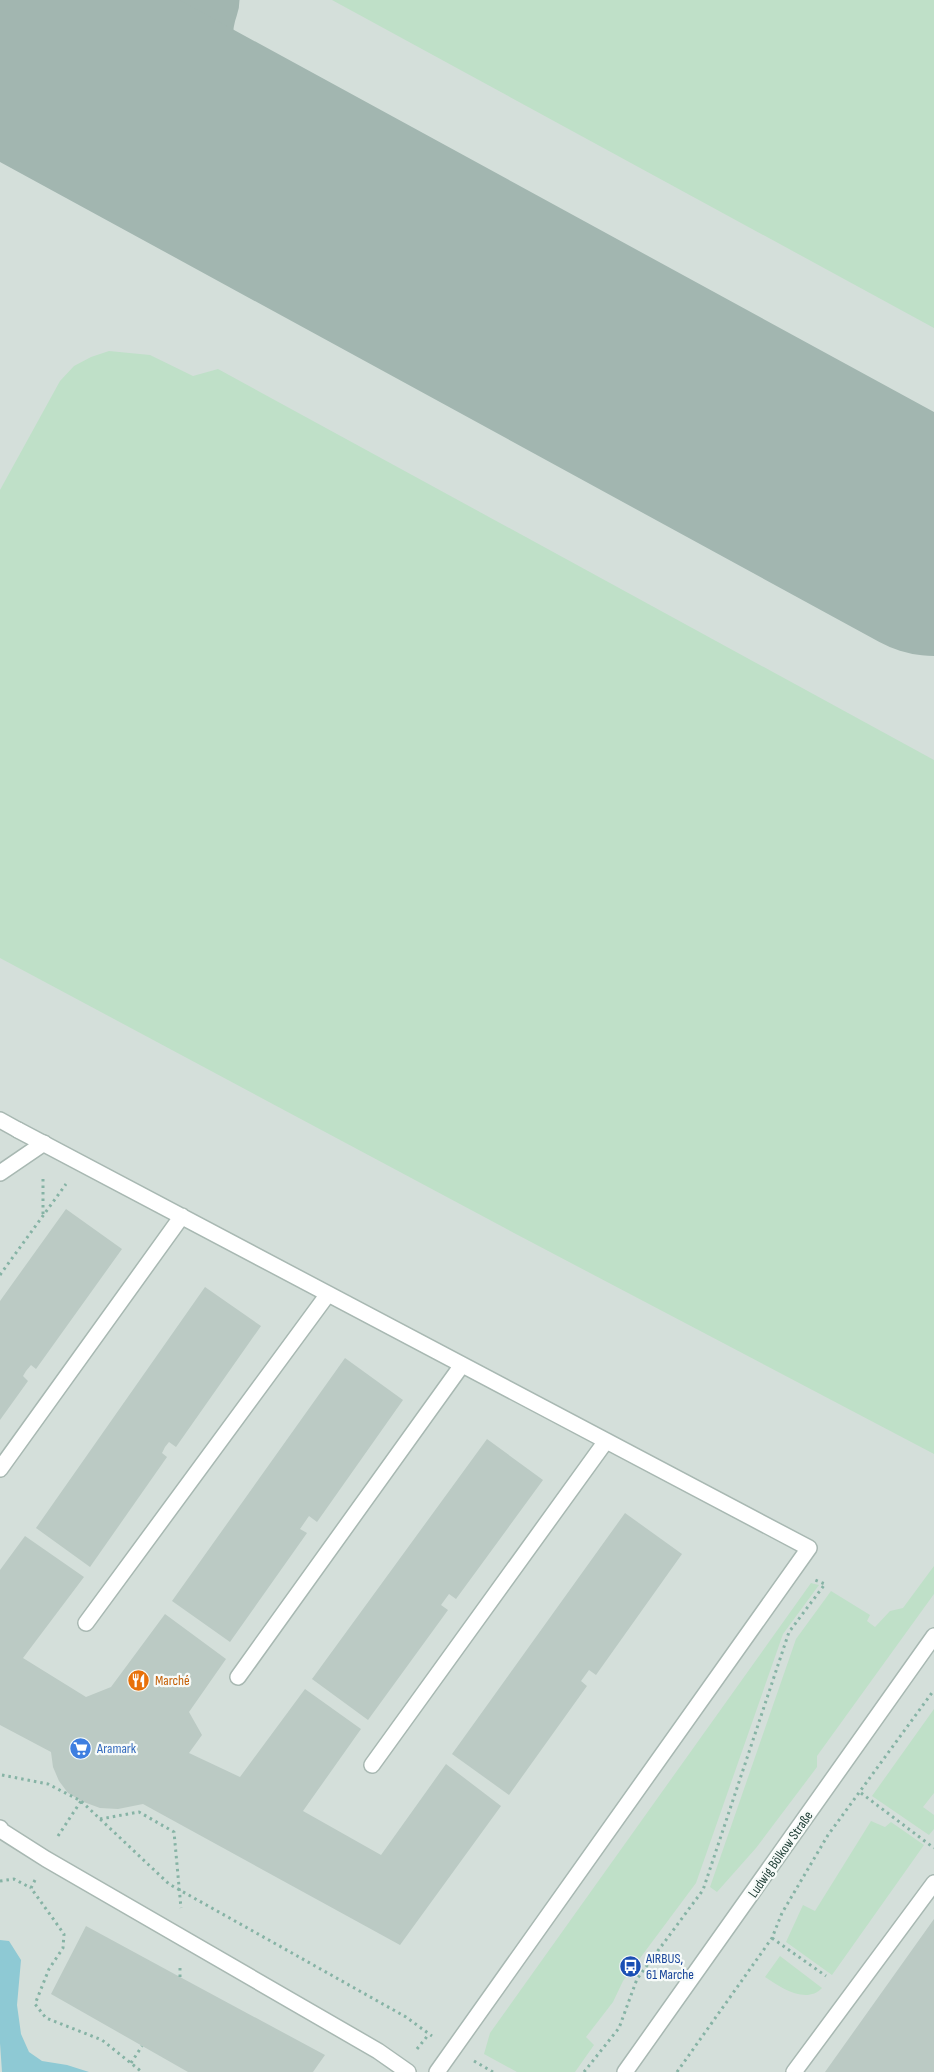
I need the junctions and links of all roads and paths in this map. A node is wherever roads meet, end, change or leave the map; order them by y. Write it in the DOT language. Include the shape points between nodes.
graph roads {
  1 [pos="0,1120"];
  2 [pos="44,1144"];
  3 [pos="81,1163"];
  4 [pos="0,1173"];
  5 [pos="43,1214"];
  6 [pos="182,1216"];
  7 [pos="0,1275"];
  8 [pos="328,1294"];
  9 [pos="462,1364"];
  10 [pos="606,1441"];
  11 [pos="0,1469"];
  12 [pos="791,1571"];
  13 [pos="86,1622"];
  14 [pos="934,1636"];
  15 [pos="238,1677"];
  16 [pos="934,1690"];
  17 [pos="372,1765"];
  18 [pos="2,1775"];
  19 [pos="860,1793"];
  20 [pos="81,1801"];
  21 [pos="99,1819"];
  22 [pos="0,1828"];
  23 [pos="57,1839"];
  24 [pos="934,1848"];
  25 [pos="36,1877"];
  26 [pos="0,1880"];
  27 [pos="934,1884"];
  28 [pos="31,1888"];
  29 [pos="180,1891"];
  30 [pos="772,1938"];
  31 [pos="826,1976"];
  32 [pos="429,2034"];
  33 [pos="142,2046"];
  34 [pos="131,2063"];
  35 [pos="484,2067"];
  36 [pos="142,2072"];
  37 [pos="408,2072"];
  38 [pos="437,2072"];
  39 [pos="493,2072"];
  40 [pos="584,2072"];
  41 [pos="625,2072"];
  42 [pos="677,2072"];
  43 [pos="794,2072"];
  1 -- 2 [label="street"];
  2 -- 3 [label="street"];
  2 -- 4 [label="street"];
  2 -- 5 [label="path"];
  3 -- 5 [label="path"];
  3 -- 6 [label="street"];
  5 -- 7 [label="path"];
  6 -- 8 [label="street"];
  6 -- 11 [label="street"];
  8 -- 9 [label="street"];
  8 -- 13 [label="street"];
  9 -- 10 [label="street"];
  9 -- 15 [label="street"];
  10 -- 12 [label="street" via="809,1548"];
  10 -- 17 [label="street"];
  12 -- 38 [label="street"];
  12 -- 40 [label="path" via="825,1584 789,1632 703,1890 637,1979 619,2028"];
  14 -- 41 [label="street, Ludwig Bölkow Straße"];
  16 -- 19 [label="path"];
  18 -- 20 [label="path" via="48,1784"];
  19 -- 24 [label="path"];
  19 -- 30 [label="path" via="828,1835 782,1913"];
  20 -- 21 [label="path"];
  20 -- 23 [label="path"];
  21 -- 29 [label="path"];
  21 -- 29 [label="path" via="139,1812 174,1832"];
  22 -- 37 [label="street" via="46,1859 378,2051"];
  25 -- 28 [label="path"];
  26 -- 28 [label="path" via="14,1879"];
  27 -- 43 [label="street"];
  28 -- 34 [label="path" via="64,1934 63,1948 49,1969 35,2004 46,2018 102,2040"];
  29 -- 32 [label="path" via="406,2017"];
  30 -- 31 [label="path"];
  30 -- 42 [label="path"];
  33 -- 34 [label="path"];
  34 -- 36 [label="path"];
  35 -- 39 [label="path"];
}
